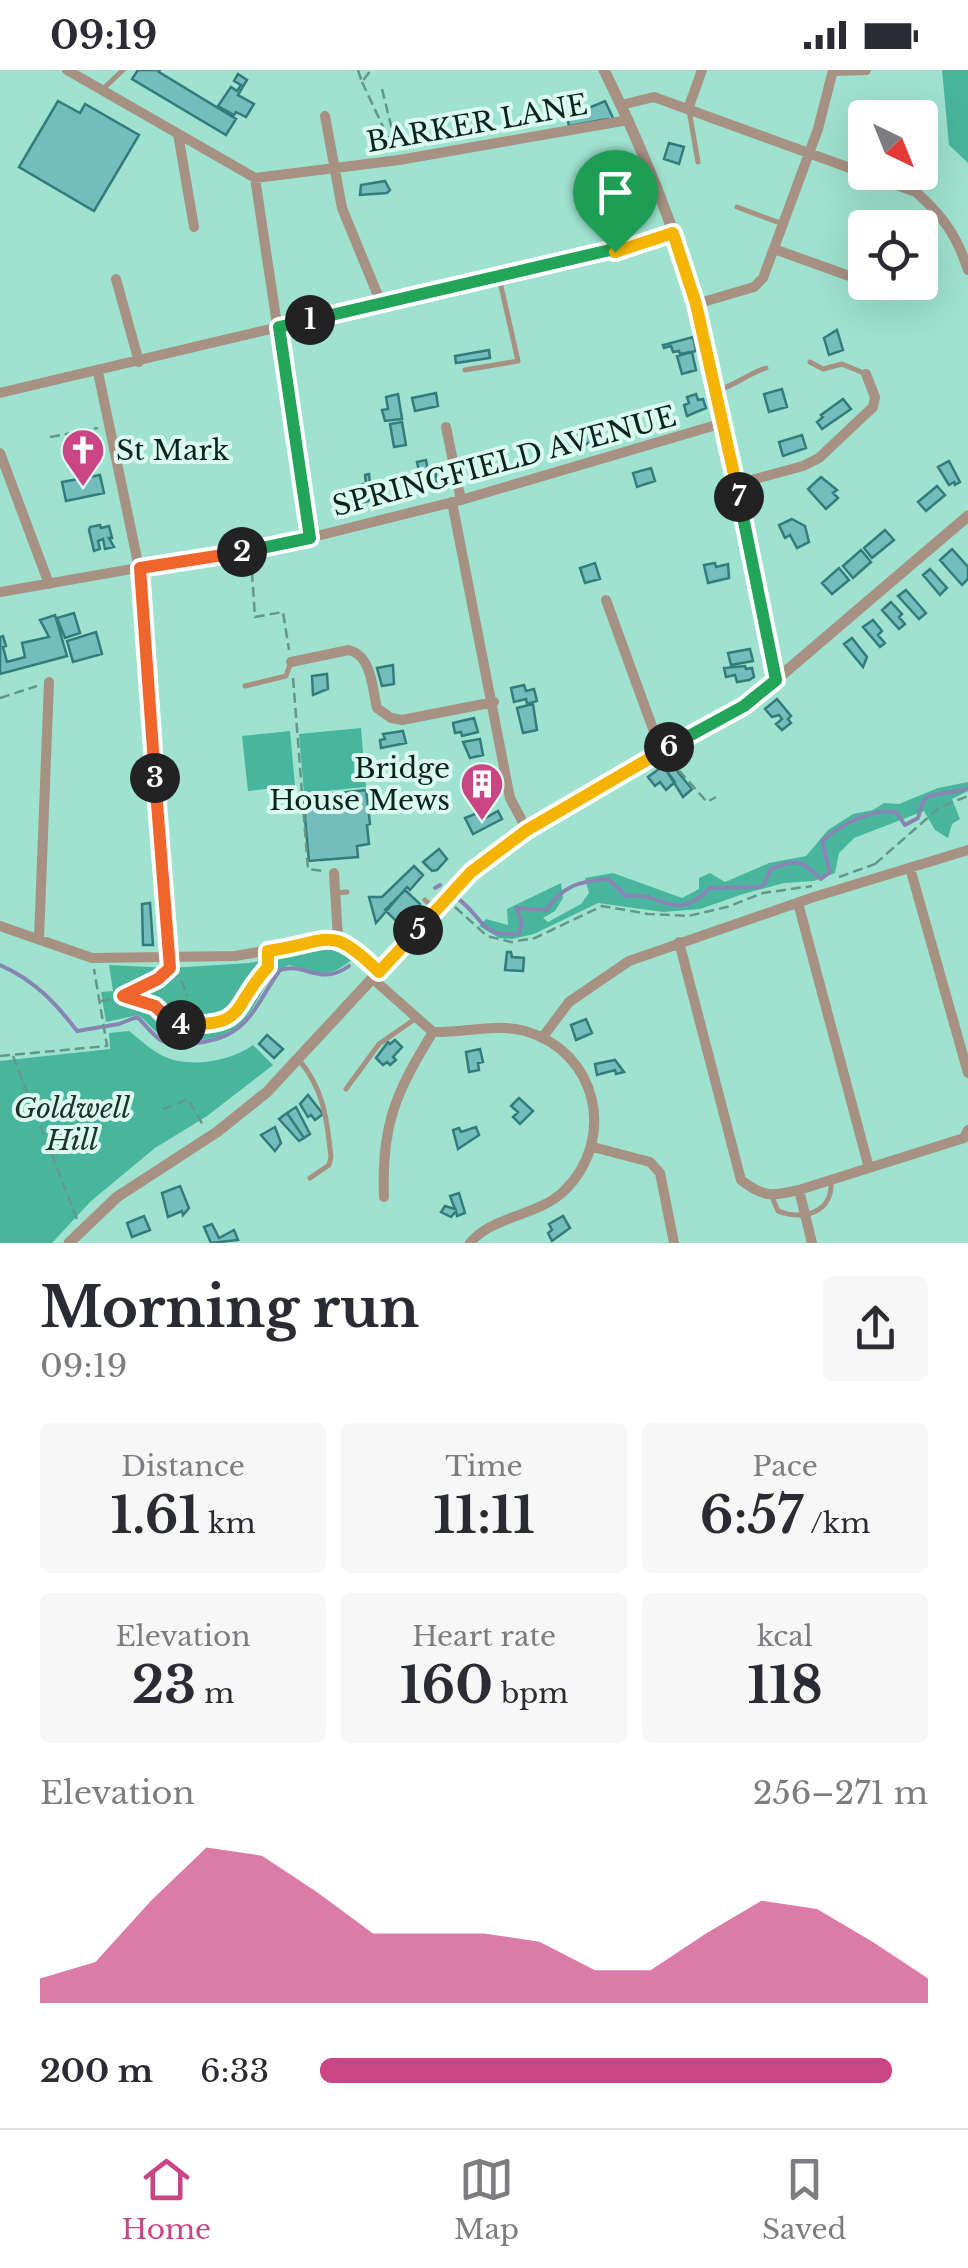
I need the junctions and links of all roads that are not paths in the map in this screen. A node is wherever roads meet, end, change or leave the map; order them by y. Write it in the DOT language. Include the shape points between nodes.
graph roads {
  1 [pos="67,70"];
  2 [pos="123,70"];
  3 [pos="604,70"];
  4 [pos="702,70"];
  5 [pos="866,70"];
  6 [pos="833,71"];
  7 [pos="102,90"];
  8 [pos="621,106"];
  9 [pos="688,109"];
  10 [pos="325,116"];
  11 [pos="628,120"];
  12 [pos="178,134"];
  13 [pos="809,154"];
  14 [pos="698,162"];
  15 [pos="333,170"];
  16 [pos="254,178"];
  17 [pos="737,207"];
  18 [pos="783,224"];
  19 [pos="194,227"];
  20 [pos="774,249"];
  21 [pos="610,250"];
  22 [pos="968,270"];
  23 [pos="848,276"];
  24 [pos="499,277"];
  25 [pos="116,279"];
  26 [pos="381,303"];
  27 [pos="696,304"];
  28 [pos="279,327"];
  29 [pos="139,362"];
  30 [pos="810,362"];
  31 [pos="766,368"];
  32 [pos="464,370"];
  33 [pos="98,372"];
  34 [pos="866,374"];
  35 [pos="716,391"];
  36 [pos="0,393"];
  37 [pos="723,423"];
  38 [pos="446,426"];
  39 [pos="0,453"];
  40 [pos="737,484"];
  41 [pos="457,501"];
  42 [pos="968,516"];
  43 [pos="310,538"];
  44 [pos="140,568"];
  45 [pos="48,584"];
  46 [pos="0,592"];
  47 [pos="606,600"];
  48 [pos="291,662"];
  49 [pos="776,680"];
  50 [pos="50,682"];
  51 [pos="245,686"];
  52 [pos="494,702"];
  53 [pos="661,751"];
  54 [pos="527,830"];
  55 [pos="968,850"];
  56 [pos="910,868"];
  57 [pos="334,873"];
  58 [pos="425,900"];
  59 [pos="798,903"];
  60 [pos="436,910"];
  61 [pos="0,926"];
  62 [pos="396,929"];
  63 [pos="360,936"];
  64 [pos="39,938"];
  65 [pos="343,940"];
  66 [pos="408,941"];
  67 [pos="678,942"];
  68 [pos="170,963"];
  69 [pos="376,976"];
  70 [pos="416,1019"];
  71 [pos="433,1032"];
  72 [pos="542,1038"];
  73 [pos="298,1060"];
  74 [pos="968,1072"];
  75 [pos="346,1089"];
  76 [pos="968,1130"];
  77 [pos="593,1147"];
  78 [pos="869,1168"];
  79 [pos="310,1178"];
  80 [pos="831,1179"];
  81 [pos="799,1190"];
  82 [pos="772,1196"];
  83 [pos="384,1197"];
  84 [pos="804,1216"];
  85 [pos="69,1243"];
  86 [pos="470,1243"];
  87 [pos="674,1243"];
  88 [pos="812,1243"];
  1 -- 7 [label="street"];
  2 -- 7 [label="lane"];
  3 -- 8 [label="street"];
  4 -- 9 [label="street"];
  5 -- 6 [label="street"];
  6 -- 13 [label="street"];
  7 -- 12 [label="street"];
  8 -- 9 [label="street" via="654,97"];
  8 -- 11 [label="street"];
  9 -- 13 [label="street"];
  9 -- 14 [label="lane"];
  10 -- 15 [label="street, BARKER LANE"];
  11 -- 15 [label="street, BARKER LANE"];
  11 -- 27 [label="street"];
  12 -- 16 [label="street"];
  12 -- 19 [label="street"];
  13 -- 18 [label="street"];
  13 -- 22 [label="street" via="916,192 959,240"];
  15 -- 16 [label="street, BARKER LANE"];
  15 -- 26 [label="street"];
  16 -- 28 [label="street"];
  17 -- 18 [label="lane"];
  18 -- 20 [label="street"];
  20 -- 23 [label="street"];
  20 -- 27 [label="street" via="754,286"];
  21 -- 24 [label="street"];
  24 -- 26 [label="street"];
  24 -- 32 [label="lane" via="518,361"];
  25 -- 29 [label="street"];
  26 -- 28 [label="street"];
  27 -- 35 [label="street"];
  28 -- 29 [label="street"];
  28 -- 43 [label="street"];
  29 -- 33 [label="street"];
  30 -- 34 [label="lane"];
  31 -- 35 [label="lane"];
  33 -- 36 [label="street"];
  33 -- 44 [label="street"];
  34 -- 40 [label="street" via="873,408 819,458"];
  35 -- 37 [label="street"];
  37 -- 40 [label="street"];
  37 -- 41 [label="street, SPRINGFIELD AVENUE"];
  38 -- 41 [label="street"];
  39 -- 45 [label="street"];
  40 -- 49 [label="street"];
  41 -- 43 [label="street, SPRINGFIELD AVENUE"];
  41 -- 52 [label="street"];
  42 -- 49 [label="street"];
  43 -- 44 [label="street, SPRINGFIELD AVENUE"];
  44 -- 45 [label="street, SPRINGFIELD AVENUE"];
  44 -- 68 [label="street"];
  45 -- 46 [label="street, SPRINGFIELD AVENUE"];
  47 -- 53 [label="street"];
  48 -- 51 [label="lane" via="286,676"];
  48 -- 52 [label="street" via="358,652 377,708 391,718"];
  49 -- 53 [label="street" via="744,706"];
  50 -- 64 [label="street"];
  52 -- 54 [label="street" via="510,798"];
  53 -- 54 [label="street"];
  54 -- 60 [label="street" via="471,872"];
  55 -- 56 [label="street"];
  56 -- 59 [label="street"];
  56 -- 74 [label="street"];
  57 -- 65 [label="street"];
  58 -- 60 [label="lane"];
  59 -- 67 [label="street"];
  59 -- 78 [label="street"];
  60 -- 66 [label="street"];
  61 -- 64 [label="street"];
  62 -- 66 [label="lane"];
  63 -- 65 [label="lane"];
  64 -- 68 [label="street" via="92,958"];
  65 -- 68 [label="street"];
  65 -- 69 [label="street"];
  66 -- 69 [label="street"];
  67 -- 72 [label="street" via="586,988"];
  67 -- 82 [label="street" via="742,1180"];
  69 -- 70 [label="street"];
  69 -- 73 [label="street"];
  70 -- 71 [label="street"];
  70 -- 75 [label="lane" via="379,1044"];
  71 -- 72 [label="street" via="509,1028"];
  71 -- 83 [label="street" via="389,1118"];
  72 -- 77 [label="street" via="566,1054 592,1096"];
  73 -- 79 [label="lane" via="326,1107 331,1158"];
  73 -- 85 [label="street" via="209,1137 117,1197"];
  76 -- 78 [label="street" via="964,1138"];
  77 -- 86 [label="street" via="562,1193 488,1227"];
  77 -- 87 [label="street" via="650,1162 660,1173"];
  78 -- 80 [label="street"];
  80 -- 81 [label="street"];
  80 -- 84 [label="lane" via="826,1204"];
  81 -- 82 [label="street"];
  81 -- 84 [label="street"];
  82 -- 84 [label="lane" via="778,1211"];
  84 -- 88 [label="street"];
}
